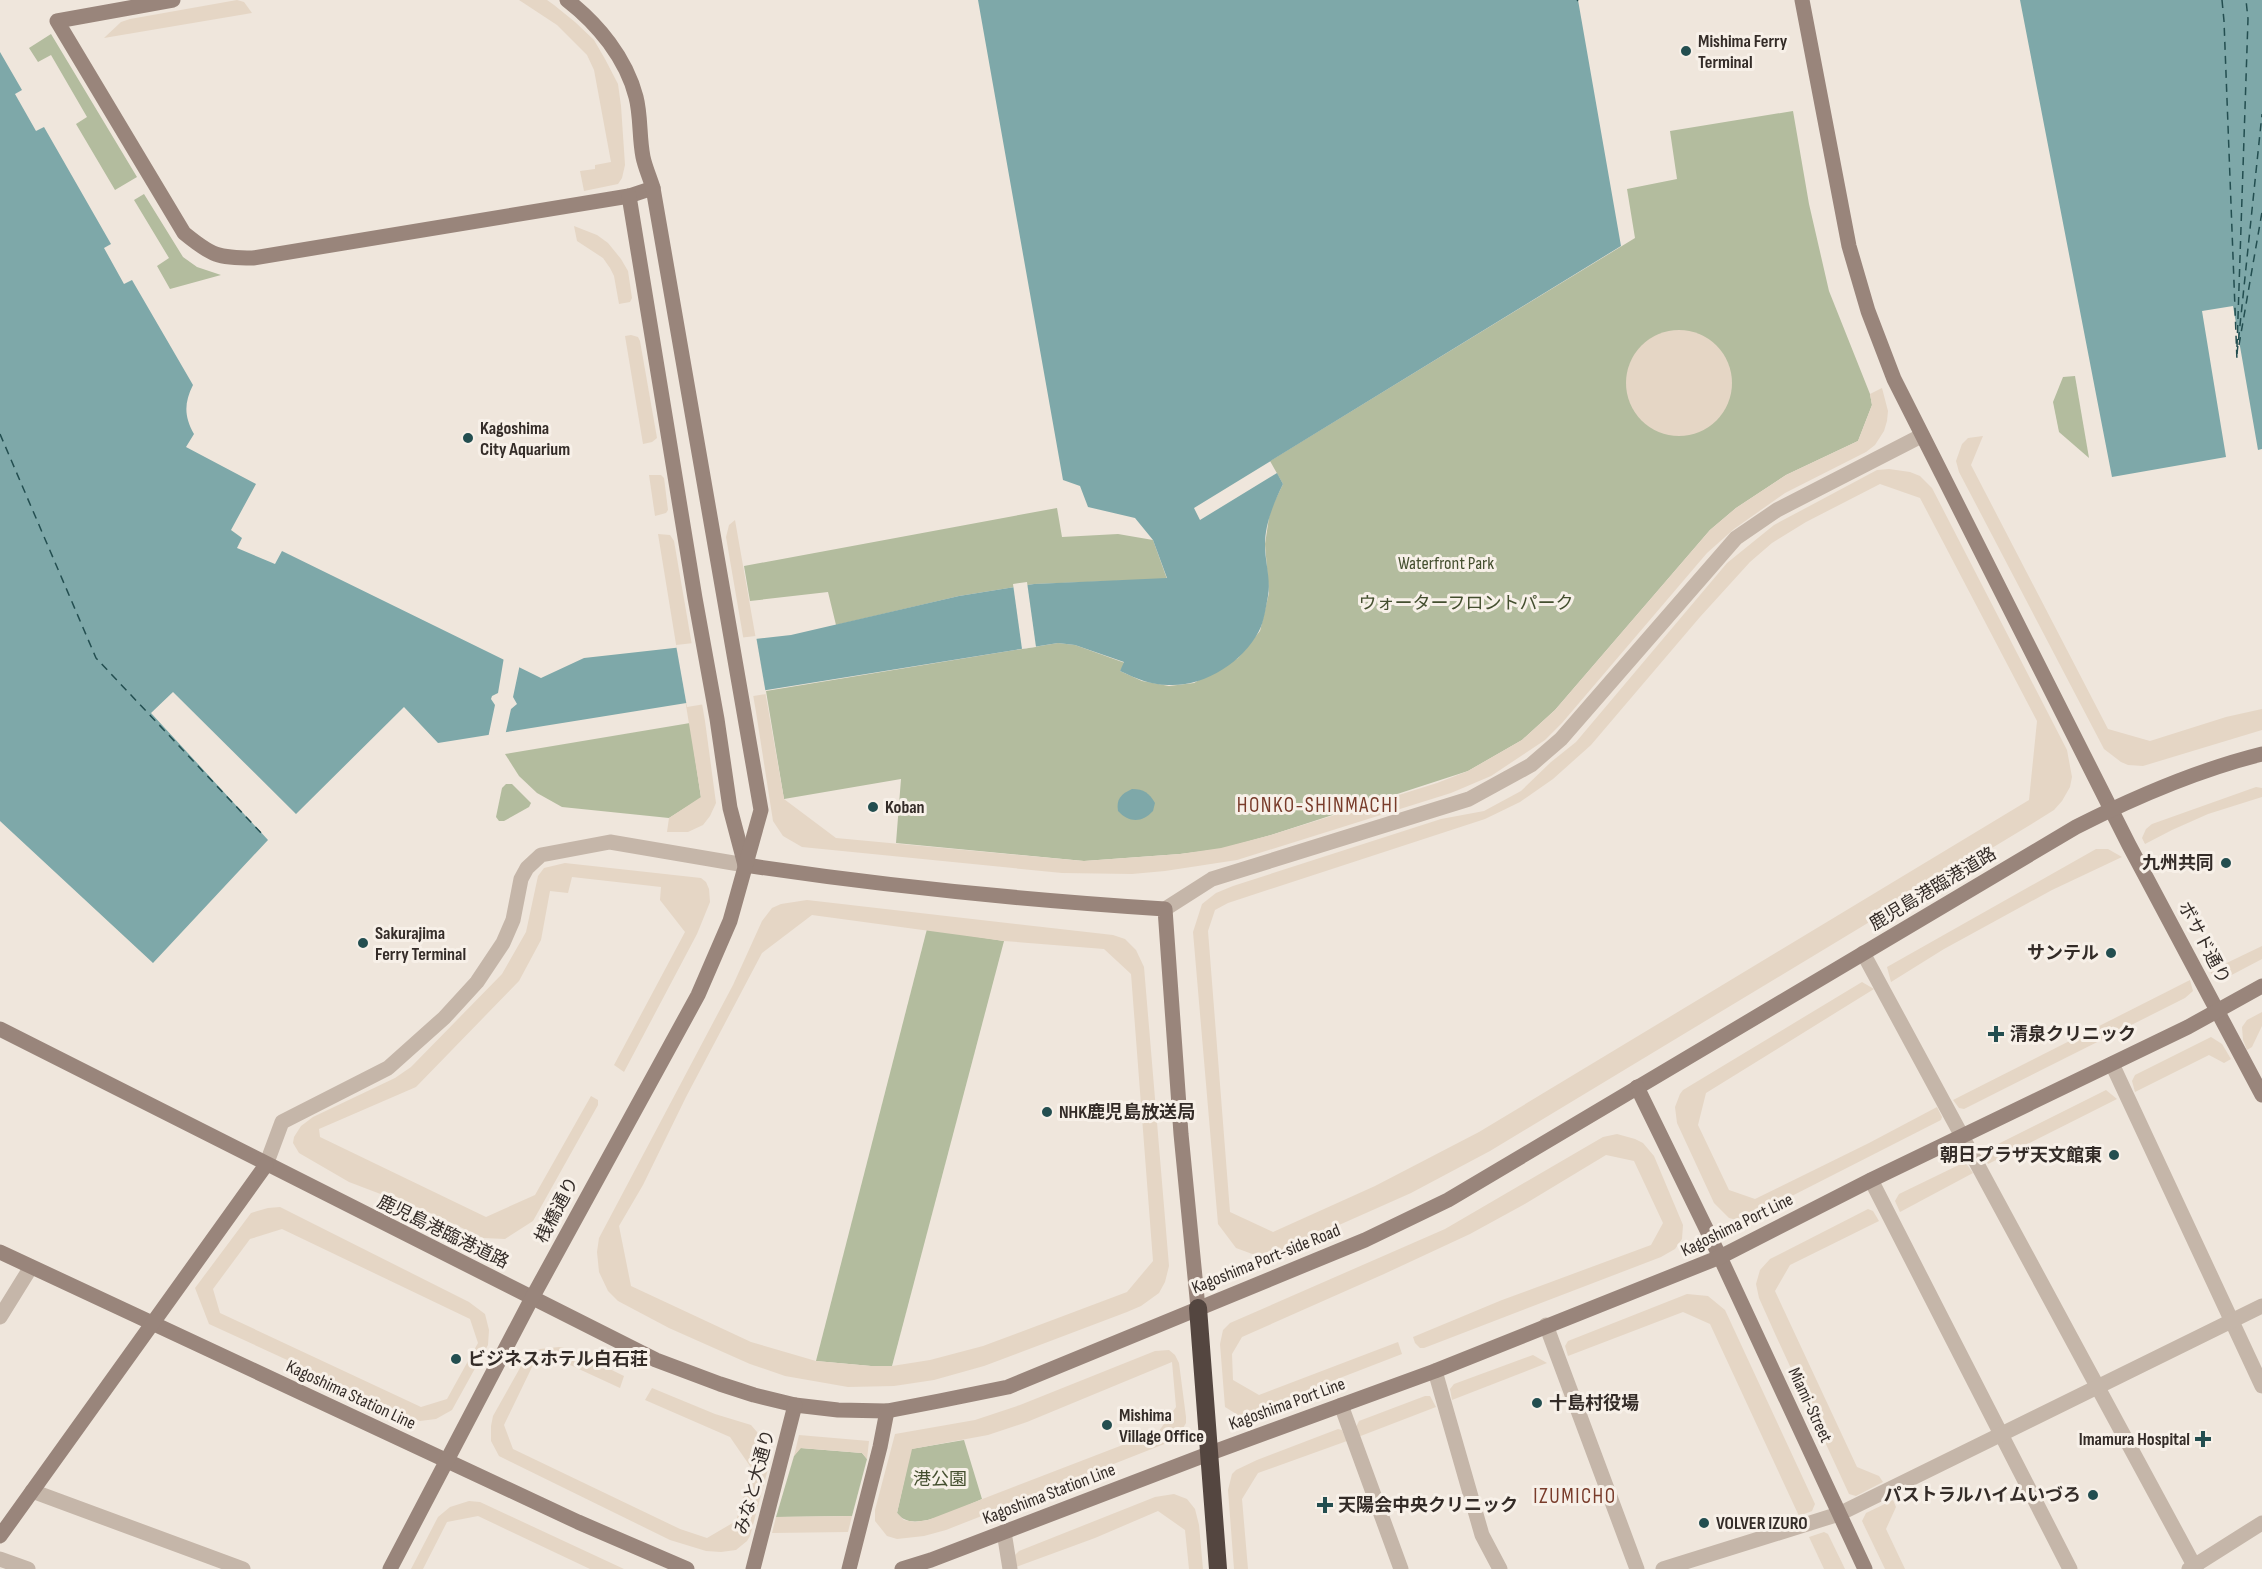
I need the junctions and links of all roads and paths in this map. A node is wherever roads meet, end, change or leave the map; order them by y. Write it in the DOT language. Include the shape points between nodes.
graph roads {
  1 [pos="173,0"];
  2 [pos="567,0"];
  3 [pos="1802,0"];
  4 [pos="653,188"];
  5 [pos="629,196"];
  6 [pos="1921,436"];
  7 [pos="2262,754"];
  8 [pos="2112,809"];
  9 [pos="746,865"];
  10 [pos="1165,909"];
  11 [pos="1863,953"];
  12 [pos="2262,986"];
  13 [pos="2218,1011"];
  14 [pos="2,1032"];
  15 [pos="2112,1064"];
  16 [pos="1637,1087"];
  17 [pos="2262,1095"];
  18 [pos="1962,1136"];
  19 [pos="266,1165"];
  20 [pos="1871,1180"];
  21 [pos="0,1252"];
  22 [pos="1720,1257"];
  23 [pos="31,1267"];
  24 [pos="532,1298"];
  25 [pos="2262,1306"];
  26 [pos="1198,1308"];
  27 [pos="0,1317"];
  28 [pos="2231,1322"];
  29 [pos="152,1324"];
  30 [pos="1546,1325"];
  31 [pos="1435,1371"];
  32 [pos="2262,1386"];
  33 [pos="2098,1387"];
  34 [pos="795,1404"];
  35 [pos="1341,1405"];
  36 [pos="887,1411"];
  37 [pos="2001,1434"];
  38 [pos="1208,1454"];
  39 [pos="448,1461"];
  40 [pos="32,1491"];
  41 [pos="1839,1514"];
  42 [pos="2262,1523"];
  43 [pos="1004,1533"];
  44 [pos="0,1536"];
  45 [pos="0,1559"];
  46 [pos="2193,1568"];
  47 [pos="28,1569"];
  48 [pos="243,1569"];
  49 [pos="390,1569"];
  50 [pos="687,1569"];
  51 [pos="753,1569"];
  52 [pos="849,1569"];
  53 [pos="902,1569"];
  54 [pos="1010,1569"];
  55 [pos="1218,1569"];
  56 [pos="1401,1569"];
  57 [pos="1500,1569"];
  58 [pos="1637,1569"];
  59 [pos="1663,1569"];
  60 [pos="1864,1569"];
  61 [pos="2070,1569"];
  1 -- 5 [label="street" via="57,21 184,233 207,251 224,258 253,258"];
  2 -- 4 [label="street, 桟橋通り" via="605,37 628,74 636,99 643,157"];
  3 -- 6 [label="street, ボサド通り" via="1851,256 1894,379"];
  4 -- 5 [label="street"];
  4 -- 9 [label="street, 桟橋通り" via="761,810"];
  5 -- 9 [label="street" via="730,808"];
  6 -- 8 [label="street, ボサド通り"];
  6 -- 10 [label="street" via="1776,510 1736,538 1561,739 1531,765 1469,799 1212,879"];
  7 -- 8 [label="street, 鹿児島港臨港道路"];
  8 -- 11 [label="street, 鹿児島港臨港道路" via="2076,826"];
  8 -- 13 [label="street, ボサド通り"];
  9 -- 10 [label="street" via="1066,903"];
  9 -- 19 [label="street" via="610,842 541,855 521,879 513,920 477,982 388,1068 282,1122"];
  9 -- 24 [label="street, 桟橋通り" via="730,921 698,995"];
  10 -- 26 [label="street"];
  11 -- 16 [label="street, 鹿児島港臨港道路"];
  11 -- 18 [label="street"];
  12 -- 13 [label="street, Kagoshima Port Line"];
  13 -- 15 [label="street, Kagoshima Port Line"];
  13 -- 17 [label="street, ボサド通り"];
  14 -- 19 [label="street, 鹿児島港臨港道路"];
  15 -- 18 [label="street, Kagoshima Port Line"];
  15 -- 28 [label="street"];
  16 -- 22 [label="street, Miami-Street"];
  16 -- 26 [label="street, Kagoshima Port-side Road" via="1448,1200 1365,1240"];
  18 -- 20 [label="street, Kagoshima Port Line"];
  18 -- 33 [label="street"];
  19 -- 24 [label="street, 鹿児島港臨港道路"];
  19 -- 29 [label="street"];
  20 -- 22 [label="street, Kagoshima Port Line"];
  20 -- 37 [label="street"];
  21 -- 23 [label="street, Kagoshima Station Line"];
  22 -- 30 [label="street, Kagoshima Port Line"];
  22 -- 41 [label="street, Miami-Street"];
  23 -- 27 [label="street"];
  23 -- 29 [label="street, Kagoshima Station Line"];
  24 -- 34 [label="street, 鹿児島港臨港道路" via="656,1360 754,1395"];
  24 -- 39 [label="street, 桟橋通り"];
  25 -- 28 [label="street"];
  26 -- 36 [label="street, Kagoshima Port-side Road" via="1008,1387"];
  26 -- 38 [label="highway"];
  28 -- 32 [label="street"];
  28 -- 33 [label="street"];
  29 -- 39 [label="street, Kagoshima Station Line"];
  29 -- 40 [label="street"];
  30 -- 31 [label="street, Kagoshima Port Line"];
  30 -- 58 [label="street"];
  31 -- 35 [label="street, Kagoshima Port Line"];
  31 -- 57 [label="street" via="1482,1535"];
  33 -- 37 [label="street"];
  33 -- 46 [label="street"];
  34 -- 36 [label="street, 鹿児島港臨港道路"];
  34 -- 51 [label="street, みなと大通り"];
  35 -- 38 [label="street, Kagoshima Port Line"];
  35 -- 56 [label="street"];
  36 -- 52 [label="street"];
  37 -- 41 [label="street"];
  37 -- 61 [label="street"];
  38 -- 43 [label="street, Kagoshima Station Line"];
  38 -- 55 [label="highway"];
  39 -- 49 [label="street, 桟橋通り"];
  39 -- 50 [label="street, Kagoshima Station Line"];
  40 -- 44 [label="street"];
  40 -- 48 [label="street"];
  41 -- 59 [label="street"];
  41 -- 60 [label="street, Miami-Street"];
  42 -- 46 [label="street"];
  43 -- 53 [label="street, Kagoshima Station Line"];
  43 -- 54 [label="street"];
  45 -- 47 [label="street"];
}
